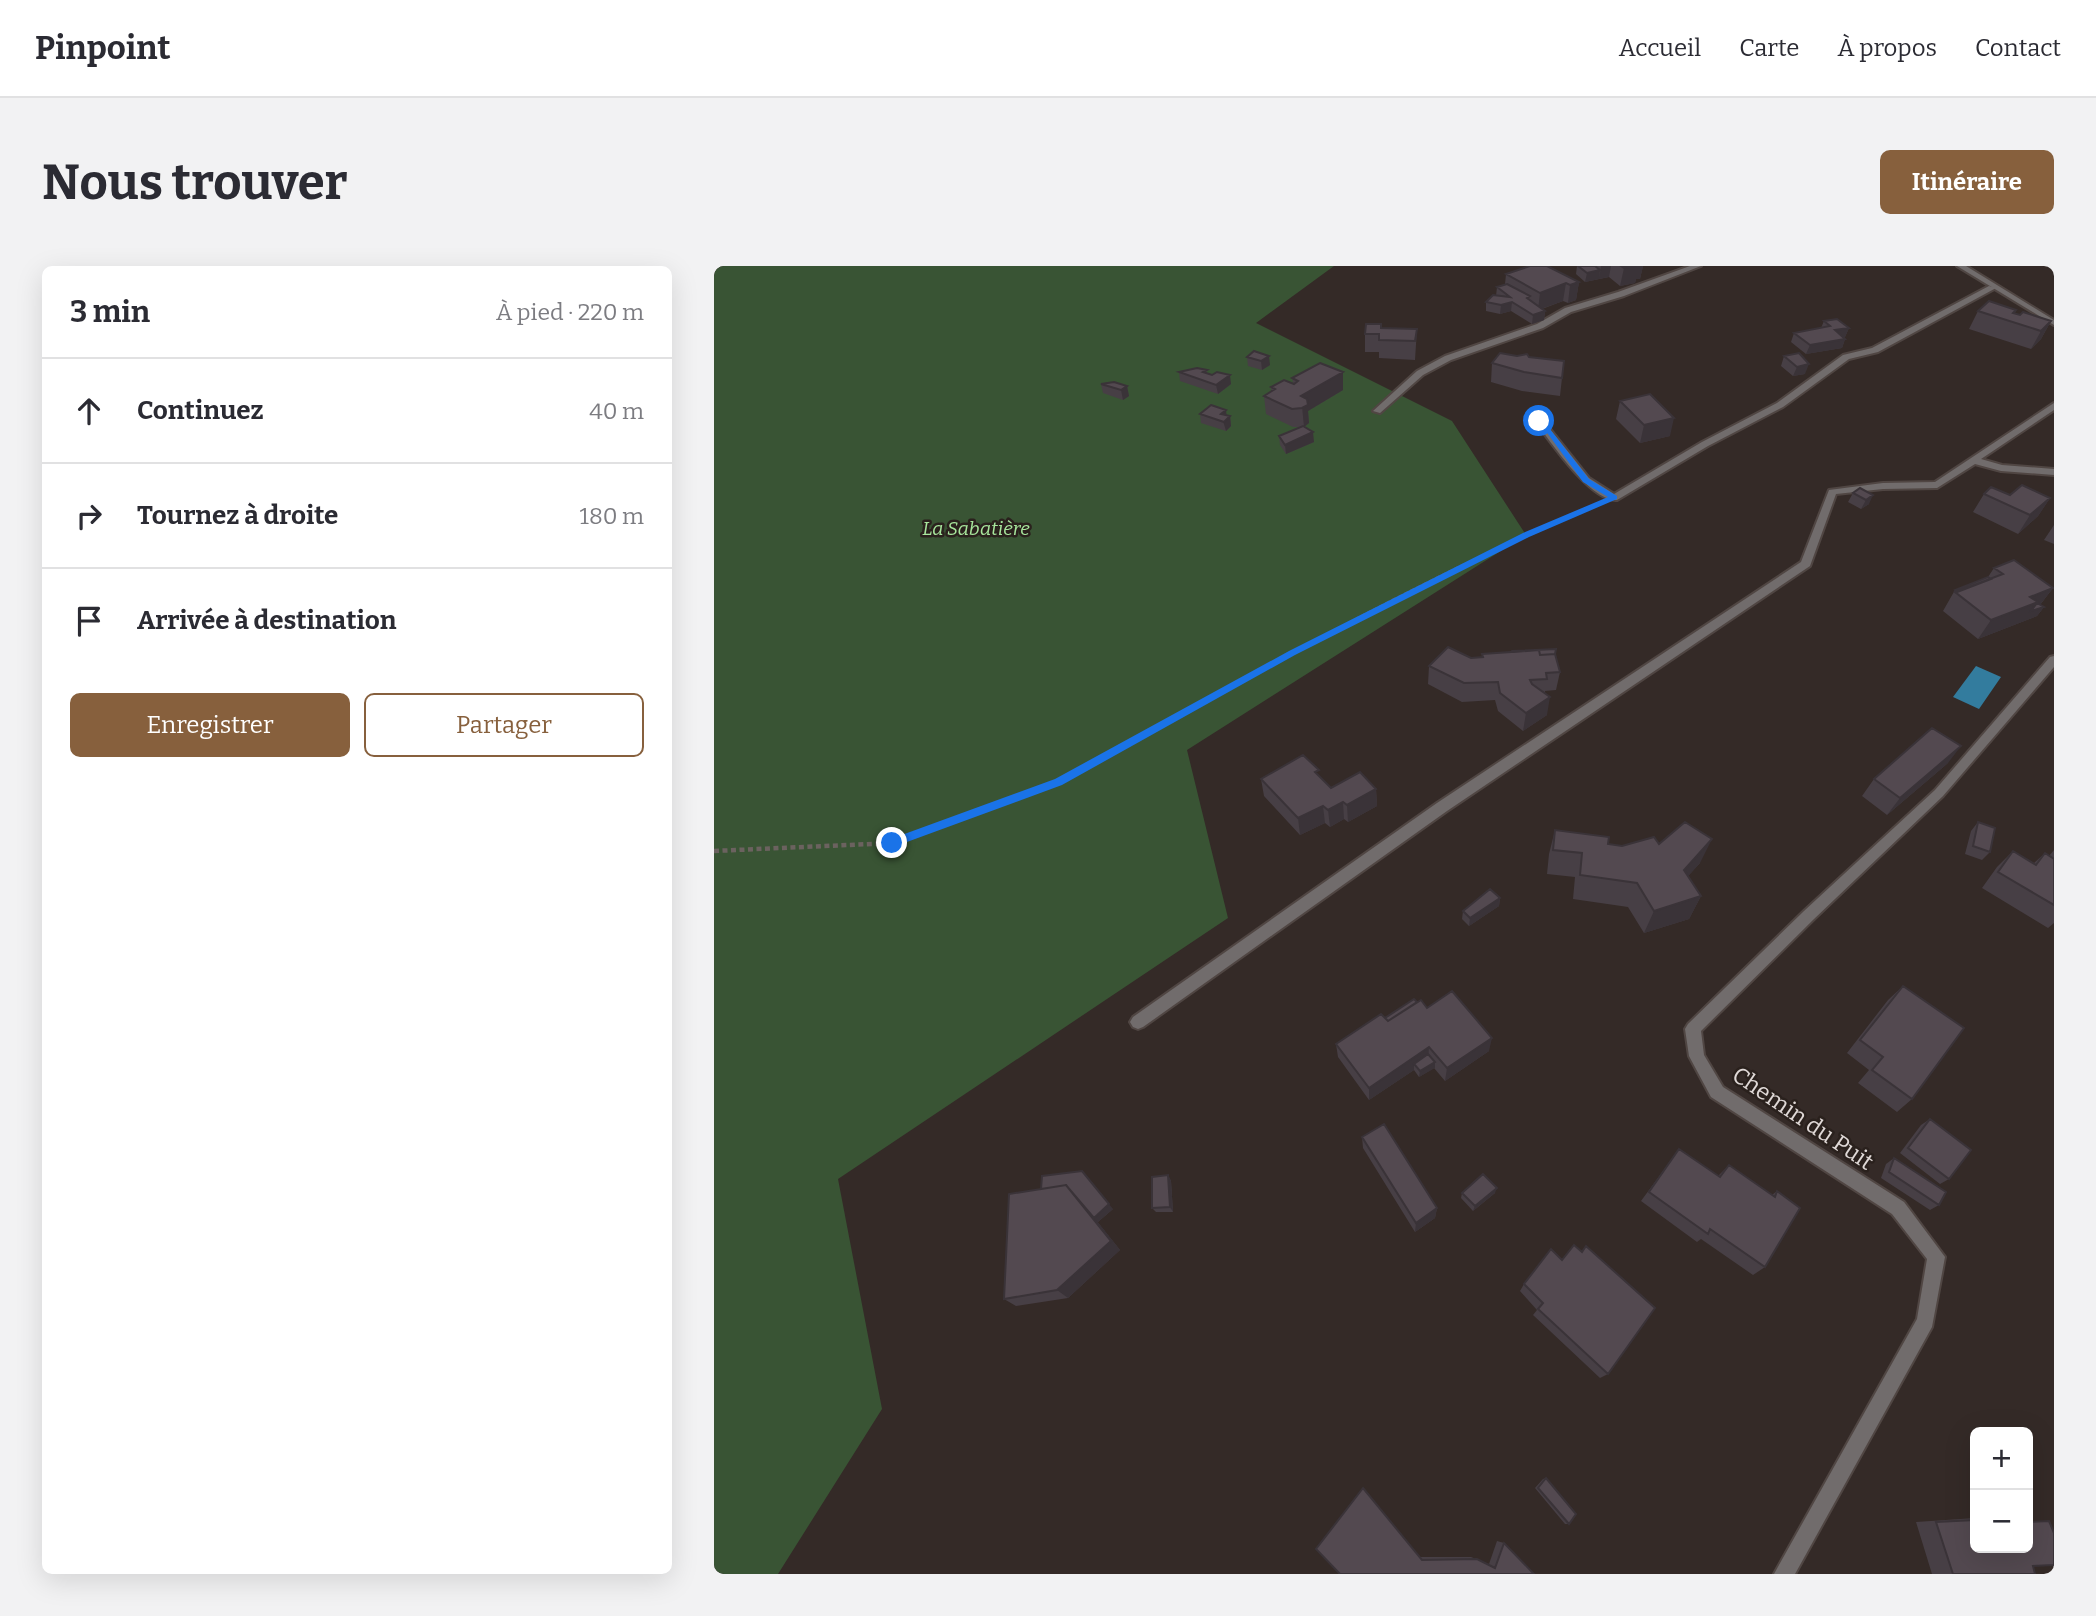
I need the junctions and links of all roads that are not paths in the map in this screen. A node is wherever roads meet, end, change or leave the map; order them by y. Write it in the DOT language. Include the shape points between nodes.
graph roads {
  1 [pos="1697,266"];
  2 [pos="1961,266"];
  3 [pos="1993,288"];
  4 [pos="2054,323"];
  5 [pos="2054,406"];
  6 [pos="1377,411"];
  7 [pos="1539,421"];
  8 [pos="1973,460"];
  9 [pos="2054,472"];
  10 [pos="2054,660"];
  11 [pos="1138,1022"];
  12 [pos="1784,1574"];
  1 -- 6 [label="street" via="1448,358 1420,373"];
  2 -- 3 [label="street"];
  3 -- 4 [label="street"];
  3 -- 7 [label="street" via="1875,350 1846,358 1780,405 1614,498 1586,480"];
  5 -- 8 [label="street"];
  8 -- 9 [label="street" via="2001,468"];
  8 -- 11 [label="street" via="1937,485 1832,492 1806,564 1442,807"];
  10 -- 12 [label="street, Chemin du Puit" via="1939,793 1693,1029 1697,1056 1717,1092 1898,1208 1936,1257 1926,1321"];
}
